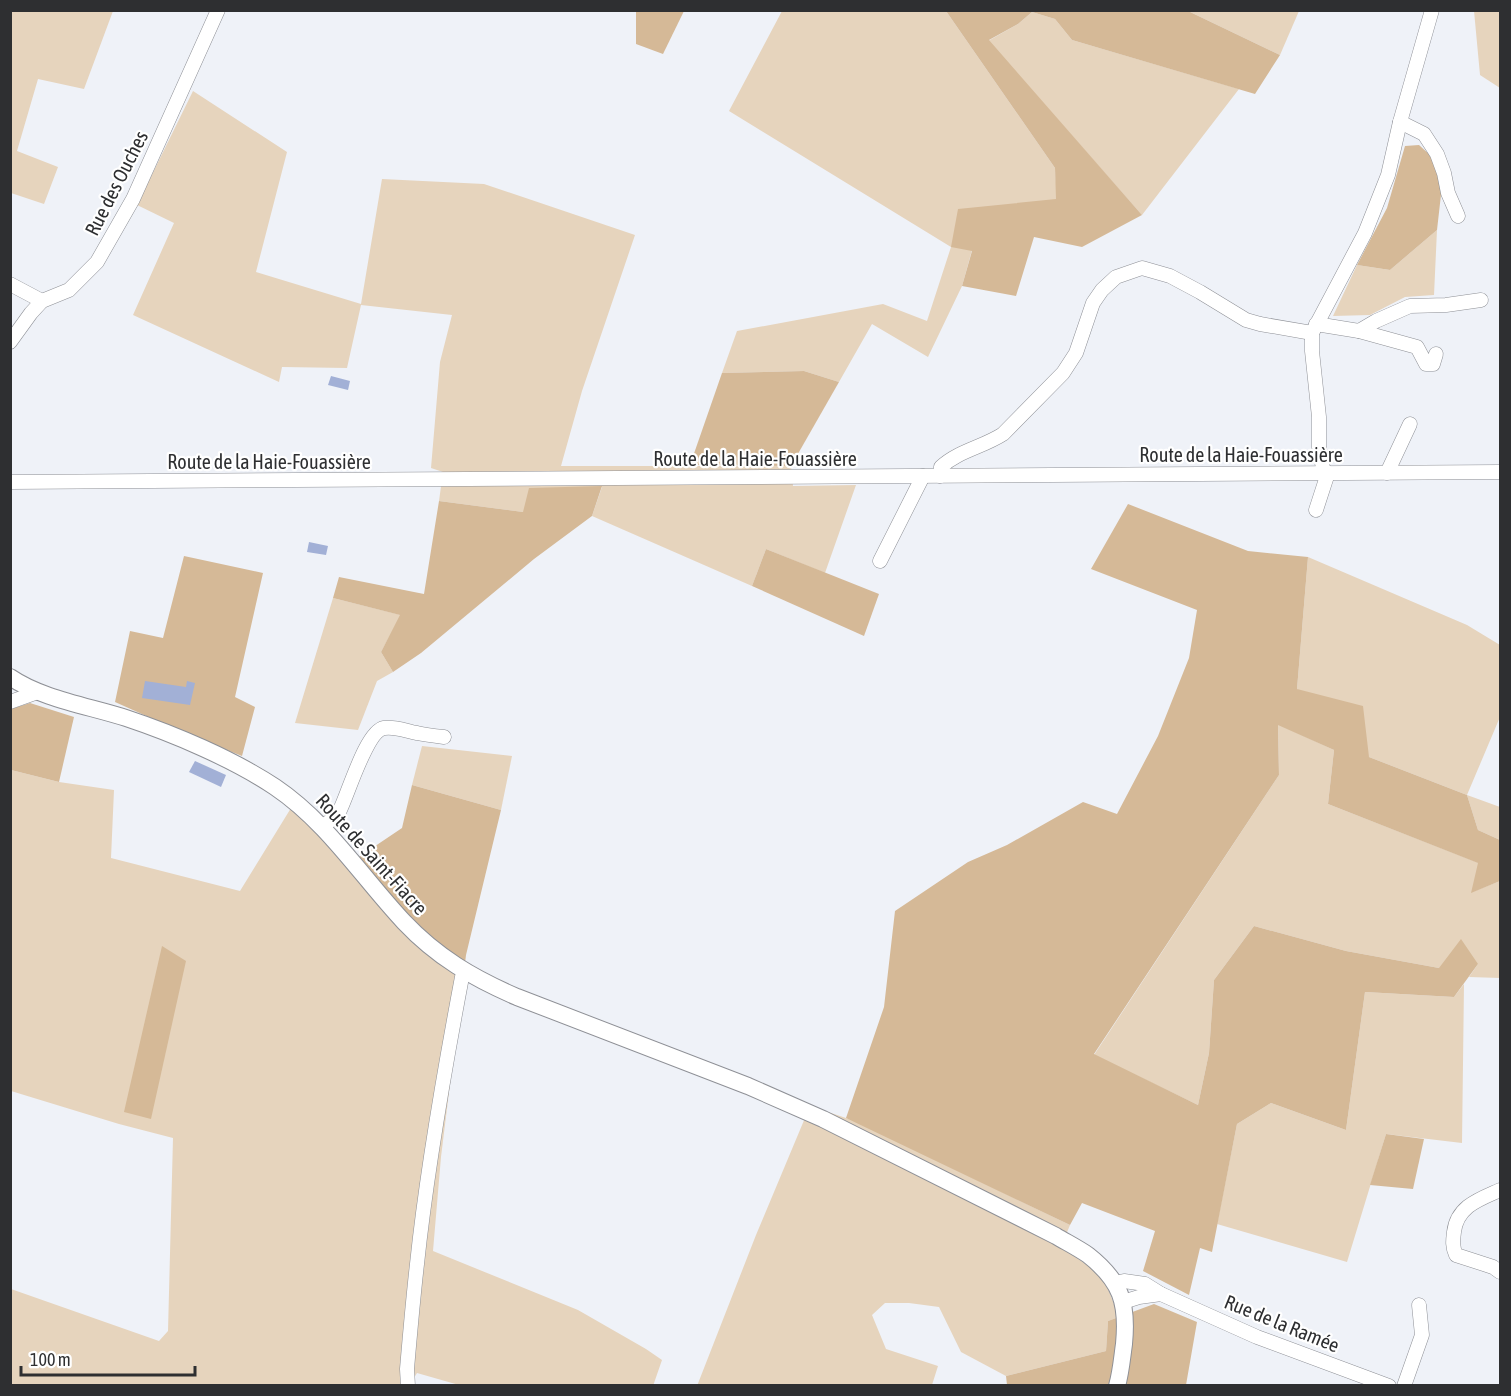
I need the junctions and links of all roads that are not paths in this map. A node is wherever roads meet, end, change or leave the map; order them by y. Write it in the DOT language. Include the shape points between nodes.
graph roads {
  1 [pos="218,10"];
  2 [pos="1432,10"];
  3 [pos="1400,122"];
  4 [pos="1458,216"];
  5 [pos="10,284"];
  6 [pos="1481,300"];
  7 [pos="42,301"];
  8 [pos="1314,328"];
  9 [pos="1359,332"];
  10 [pos="10,342"];
  11 [pos="1436,354"];
  12 [pos="1410,424"];
  13 [pos="1500,472"];
  14 [pos="1326,473"];
  15 [pos="1387,473"];
  16 [pos="923,476"];
  17 [pos="940,476"];
  18 [pos="10,482"];
  19 [pos="1316,510"];
  20 [pos="880,561"];
  21 [pos="10,676"];
  22 [pos="38,692"];
  23 [pos="10,702"];
  24 [pos="444,737"];
  25 [pos="322,827"];
  26 [pos="465,972"];
  27 [pos="1500,1190"];
  28 [pos="1500,1272"];
  29 [pos="1115,1283"];
  30 [pos="1161,1294"];
  31 [pos="1123,1302"];
  32 [pos="1419,1305"];
  33 [pos="408,1386"];
  34 [pos="1117,1386"];
  35 [pos="1389,1386"];
  36 [pos="1404,1386"];
  1 -- 7 [label="street, Rue des Ouches" via="133,199 97,262 69,290"];
  2 -- 3 [label="street"];
  3 -- 4 [label="street" via="1424,134 1437,154"];
  3 -- 8 [label="street" via="1388,175 1365,233"];
  5 -- 7 [label="street"];
  6 -- 9 [label="street" via="1410,306"];
  7 -- 10 [label="street, Rue des Ouches"];
  8 -- 9 [label="street"];
  8 -- 14 [label="street" via="1319,447"];
  8 -- 17 [label="street" via="1246,320 1170,276 1142,268 1116,278 1093,303 1076,353 1063,373 1003,434 949,460 941,467"];
  9 -- 11 [label="street" via="1417,347 1426,364 1433,364"];
  12 -- 15 [label="street"];
  13 -- 15 [label="street, Route de la Haie-Fouassière"];
  14 -- 15 [label="street, Route de la Haie-Fouassière"];
  14 -- 17 [label="street, Route de la Haie-Fouassière"];
  14 -- 19 [label="street"];
  16 -- 17 [label="street, Route de la Haie-Fouassière"];
  16 -- 18 [label="street, Route de la Haie-Fouassière"];
  16 -- 20 [label="street"];
  21 -- 22 [label="main road, Route de Saint-Fiacre"];
  22 -- 23 [label="street"];
  22 -- 25 [label="main road, Route de Saint-Fiacre" via="127,719 211,753 274,787"];
  24 -- 25 [label="street" via="397,728 374,733 339,814"];
  25 -- 26 [label="main road, Route de Saint-Fiacre" via="404,922"];
  26 -- 29 [label="main road, Route de Saint-Fiacre" via="517,997 823,1119 1056,1236 1087,1254"];
  26 -- 33 [label="street" via="443,1078 426,1192 416,1265"];
  27 -- 28 [label="street" via="1465,1208 1457,1217 1452,1247 1456,1255"];
  29 -- 30 [label="street, Rue de la Ramée" via="1145,1284"];
  29 -- 31 [label="main road"];
  30 -- 31 [label="street"];
  30 -- 35 [label="street, Rue de la Ramée" via="1257,1337"];
  31 -- 34 [label="main road" via="1125,1336"];
  32 -- 36 [label="street" via="1422,1335"];
}
